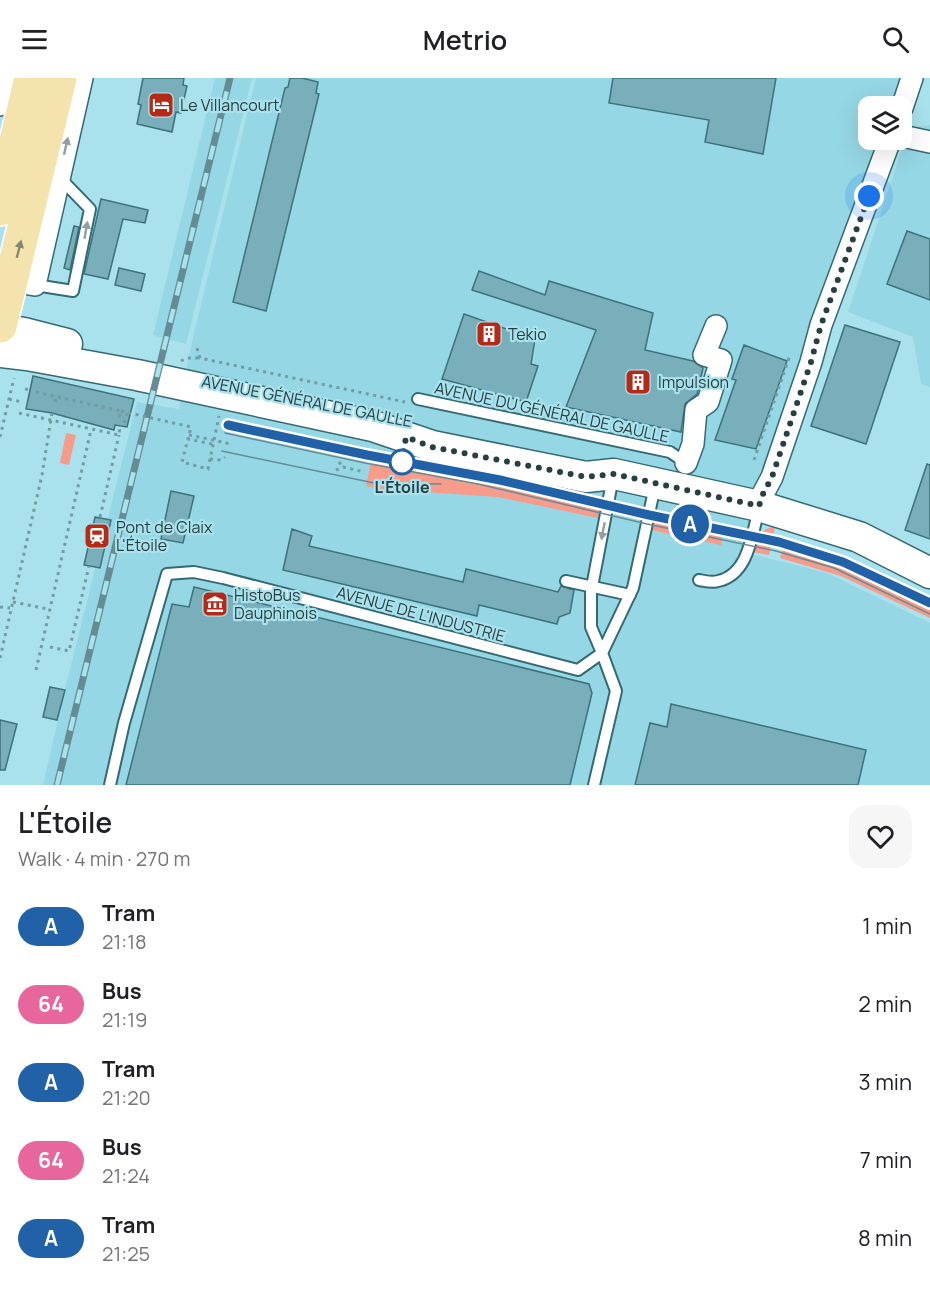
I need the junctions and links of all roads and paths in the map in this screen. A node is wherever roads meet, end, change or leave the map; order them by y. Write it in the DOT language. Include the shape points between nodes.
graph roads {
  1 [pos="7,78"];
  2 [pos="31,78"];
  3 [pos="60,78"];
  4 [pos="82,78"];
  5 [pos="912,78"];
  6 [pos="906,96"];
  7 [pos="0,105"];
  8 [pos="912,139"];
  9 [pos="930,142"];
  10 [pos="886,150"];
  11 [pos="5,165"];
  12 [pos="50,166"];
  13 [pos="0,209"];
  14 [pos="23,283"];
  15 [pos="716,326"];
  16 [pos="0,327"];
  17 [pos="10,353"];
  18 [pos="790,355"];
  19 [pos="25,389"];
  20 [pos="30,390"];
  21 [pos="36,392"];
  22 [pos="58,397"];
  23 [pos="9,399"];
  24 [pos="22,402"];
  25 [pos="55,402"];
  26 [pos="121,411"];
  27 [pos="128,412"];
  28 [pos="19,413"];
  29 [pos="52,413"];
  30 [pos="224,415"];
  31 [pos="50,420"];
  32 [pos="412,420"];
  33 [pos="118,421"];
  34 [pos="124,423"];
  35 [pos="120,426"];
  36 [pos="91,430"];
  37 [pos="119,435"];
  38 [pos="189,435"];
  39 [pos="0,437"];
  40 [pos="188,439"];
  41 [pos="199,439"];
  42 [pos="213,442"];
  43 [pos="228,443"];
  44 [pos="225,457"];
  45 [pos="210,459"];
  46 [pos="753,460"];
  47 [pos="339,462"];
  48 [pos="343,467"];
  49 [pos="336,470"];
  50 [pos="364,472"];
  51 [pos="614,474"];
  52 [pos="688,477"];
  53 [pos="656,483"];
  54 [pos="759,506"];
  55 [pos="100,518"];
  56 [pos="89,566"];
  57 [pos="930,573"];
  58 [pos="699,580"];
  59 [pos="566,581"];
  60 [pos="592,587"];
  61 [pos="630,595"];
  62 [pos="13,602"];
  63 [pos="0,607"];
  64 [pos="10,608"];
  65 [pos="48,609"];
  66 [pos="50,647"];
  67 [pos="602,652"];
  68 [pos="0,658"];
  69 [pos="36,670"];
  70 [pos="110,785"];
  71 [pos="594,785"];
  1 -- 7 [label="street"];
  2 -- 11 [label="main road"];
  3 -- 12 [label="main road"];
  12 -- 4 [label="street, one-way"];
  5 -- 6 [label="street"];
  8 -- 9 [label="street"];
  10 -- 54 [label="street"];
  11 -- 13 [label="main road"];
  14 -- 12 [label="main road, one-way"];
  14 -- 12 [label="lane, one-way" via="73,291 85,240 90,209"];
  14 -- 16 [label="main road"];
  15 -- 52 [label="street" via="704,355 721,360 708,402 696,410"];
  16 -- 32 [label="main road, AVENUE GÉNÉRAL DE GAULLE" via="158,370 375,418"];
  17 -- 23 [label="path"];
  17 -- 32 [label="main road, AVENUE GÉNÉRAL DE GAULLE" via="137,375 373,426"];
  18 -- 46 [label="path"];
  19 -- 20 [label="path"];
  21 -- 22 [label="path"];
  22 -- 25 [label="path"];
  22 -- 26 [label="path"];
  23 -- 24 [label="path"];
  23 -- 39 [label="path"];
  26 -- 27 [label="path, bridge"];
  26 -- 33 [label="path"];
  27 -- 34 [label="path"];
  27 -- 38 [label="path, bridge" via="191,427"];
  28 -- 31 [label="path"];
  29 -- 31 [label="path"];
  30 -- 42 [label="path" via="220,415"];
  31 -- 36 [label="path"];
  31 -- 62 [label="path" via="42,475"];
  32 -- 51 [label="main road, AVENUE GÉNÉRAL DE GAULLE" via="432,447 586,477"];
  32 -- 52 [label="lane, AVENUE DU GÉNÉRAL DE GAULLE" via="670,452"];
  35 -- 37 [label="path"];
  36 -- 37 [label="path"];
  36 -- 65 [label="path"];
  37 -- 55 [label="path"];
  38 -- 40 [label="path, bridge"];
  38 -- 41 [label="path"];
  40 -- 41 [label="path"];
  40 -- 45 [label="path" via="182,462 208,469"];
  41 -- 42 [label="path"];
  42 -- 43 [label="path"];
  42 -- 45 [label="path"];
  44 -- 45 [label="path"];
  47 -- 48 [label="path"];
  48 -- 49 [label="path"];
  48 -- 50 [label="path"];
  51 -- 53 [label="main road, AVENUE GÉNÉRAL DE GAULLE"];
  51 -- 60 [label="lane, one-way"];
  52 -- 53 [label="main road, AVENUE GÉNÉRAL DE GAULLE"];
  52 -- 54 [label="main road, AVENUE GÉNÉRAL DE GAULLE"];
  53 -- 61 [label="lane"];
  54 -- 57 [label="main road, AVENUE GÉNÉRAL DE GAULLE" via="859,537"];
  54 -- 58 [label="lane" via="746,556 737,570 717,582"];
  56 -- 66 [label="path" via="69,651"];
  59 -- 60 [label="lane"];
  60 -- 61 [label="lane"];
  60 -- 67 [label="lane" via="591,627"];
  61 -- 67 [label="lane"];
  62 -- 64 [label="path"];
  62 -- 65 [label="path"];
  63 -- 64 [label="path"];
  64 -- 68 [label="path"];
  65 -- 69 [label="path"];
  67 -- 70 [label="lane, AVENUE DE L'INDUSTRIE" via="578,670 224,578 194,572 167,574"];
  67 -- 71 [label="lane" via="616,691"];
}
